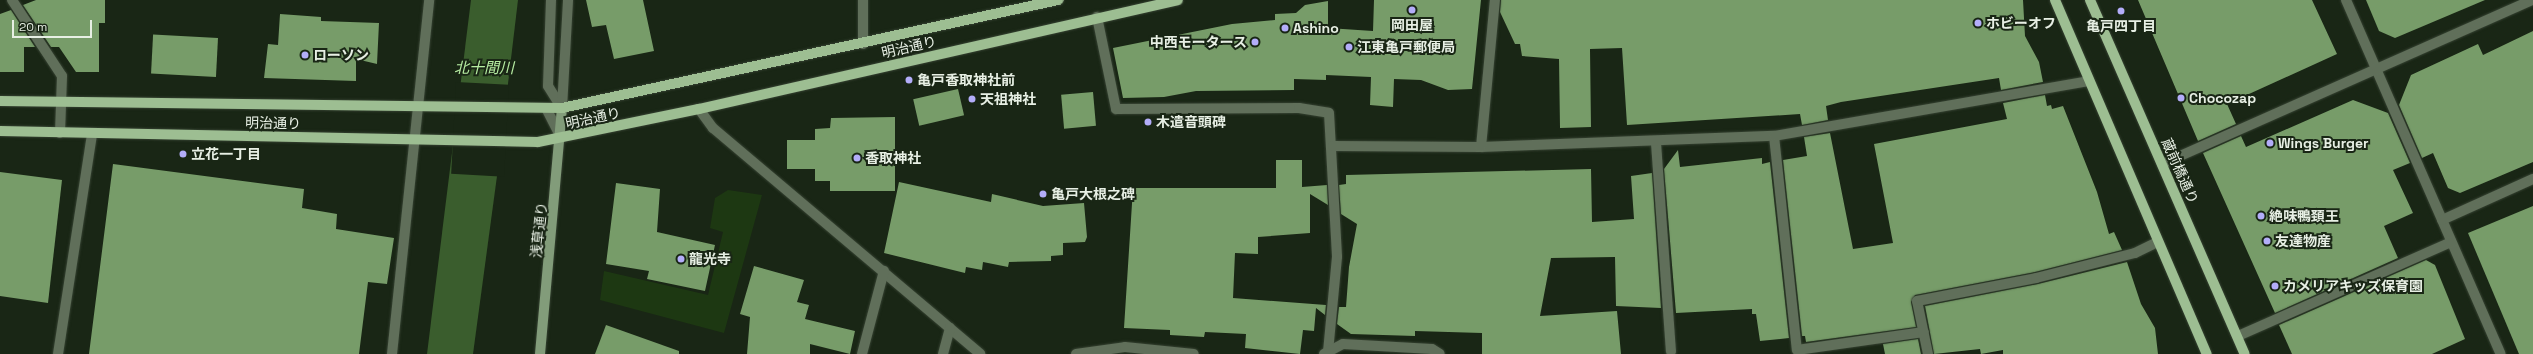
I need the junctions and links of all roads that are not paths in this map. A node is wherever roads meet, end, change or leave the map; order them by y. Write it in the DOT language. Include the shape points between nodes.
graph roads {
  1 [pos="12,0"];
  2 [pos="428,0"];
  3 [pos="551,0"];
  4 [pos="568,0"];
  5 [pos="863,0"];
  6 [pos="1058,0"];
  7 [pos="1178,0"];
  8 [pos="1495,0"];
  9 [pos="2055,0"];
  10 [pos="2090,0"];
  11 [pos="2346,0"];
  12 [pos="2532,0"];
  13 [pos="1097,17"];
  14 [pos="863,44"];
  15 [pos="2376,70"];
  16 [pos="2089,81"];
  17 [pos="0,101"];
  18 [pos="60,103"];
  19 [pos="417,108"];
  20 [pos="562,108"];
  21 [pos="698,109"];
  22 [pos="547,110"];
  23 [pos="0,131"];
  24 [pos="60,133"];
  25 [pos="92,134"];
  26 [pos="1774,136"];
  27 [pos="562,138"];
  28 [pos="416,140"];
  29 [pos="1656,143"];
  30 [pos="1332,146"];
  31 [pos="1481,147"];
  32 [pos="2162,164"];
  33 [pos="2533,179"];
  34 [pos="2442,220"];
  35 [pos="2158,242"];
  36 [pos="2451,242"];
  37 [pos="884,270"];
  38 [pos="950,328"];
  39 [pos="1924,332"];
  40 [pos="2238,336"];
  41 [pos="1671,351"];
  42 [pos="1095,352"];
  43 [pos="1326,353"];
  44 [pos="58,354"];
  45 [pos="392,354"];
  46 [pos="540,354"];
  47 [pos="862,354"];
  48 [pos="943,354"];
  49 [pos="980,354"];
  50 [pos="1076,354"];
  51 [pos="1194,354"];
  52 [pos="1440,354"];
  53 [pos="1928,354"];
  54 [pos="2207,354"];
  55 [pos="2246,354"];
  56 [pos="2501,354"];
  1 -- 18 [label="street" via="62,76"];
  2 -- 19 [label="street"];
  3 -- 20 [label="street" via="548,86"];
  4 -- 20 [label="street"];
  5 -- 14 [label="street"];
  6 -- 14 [label="main road, 明治通り"];
  7 -- 13 [label="main road, 明治通り"];
  8 -- 31 [label="street"];
  9 -- 16 [label="main road"];
  10 -- 32 [label="main road, 蔵前橋通り"];
  11 -- 15 [label="street"];
  12 -- 15 [label="street"];
  13 -- 21 [label="main road, 明治通り"];
  13 -- 30 [label="street" via="1116,109 1299,108 1329,113"];
  14 -- 20 [label="main road, 明治通り"];
  15 -- 32 [label="street"];
  15 -- 34 [label="street"];
  16 -- 26 [label="street"];
  16 -- 35 [label="main road"];
  17 -- 18 [label="main road, 明治通り"];
  18 -- 19 [label="main road, 明治通り"];
  18 -- 24 [label="street"];
  19 -- 22 [label="main road, 明治通り"];
  19 -- 28 [label="street"];
  20 -- 22 [label="main road, 明治通り"];
  20 -- 27 [label="main road, 浅草通り"];
  21 -- 27 [label="main road, 明治通り"];
  21 -- 37 [label="street" via="713,128"];
  22 -- 27 [label="street"];
  23 -- 24 [label="main road, 明治通り"];
  24 -- 25 [label="main road, 明治通り"];
  25 -- 28 [label="main road, 明治通り"];
  25 -- 44 [label="street"];
  26 -- 29 [label="street"];
  26 -- 39 [label="street" via="1797,350"];
  27 -- 28 [label="main road, 明治通り" via="518,144"];
  27 -- 46 [label="main road, 浅草通り"];
  28 -- 45 [label="street"];
  29 -- 31 [label="street"];
  29 -- 41 [label="street"];
  30 -- 31 [label="street"];
  30 -- 43 [label="street" via="1337,257"];
  32 -- 40 [label="main road, 蔵前橋通り"];
  33 -- 34 [label="street"];
  34 -- 36 [label="street"];
  35 -- 39 [label="street" via="2135,253 2036,278 1917,301"];
  35 -- 54 [label="main road"];
  36 -- 40 [label="street"];
  36 -- 56 [label="street"];
  37 -- 38 [label="street"];
  37 -- 47 [label="street"];
  38 -- 48 [label="street"];
  38 -- 49 [label="street"];
  39 -- 53 [label="street"];
  40 -- 55 [label="main road, 蔵前橋通り"];
  42 -- 50 [label="street"];
  42 -- 51 [label="street" via="1125,347"];
  43 -- 52 [label="street" via="1344,344 1432,349"];
}
